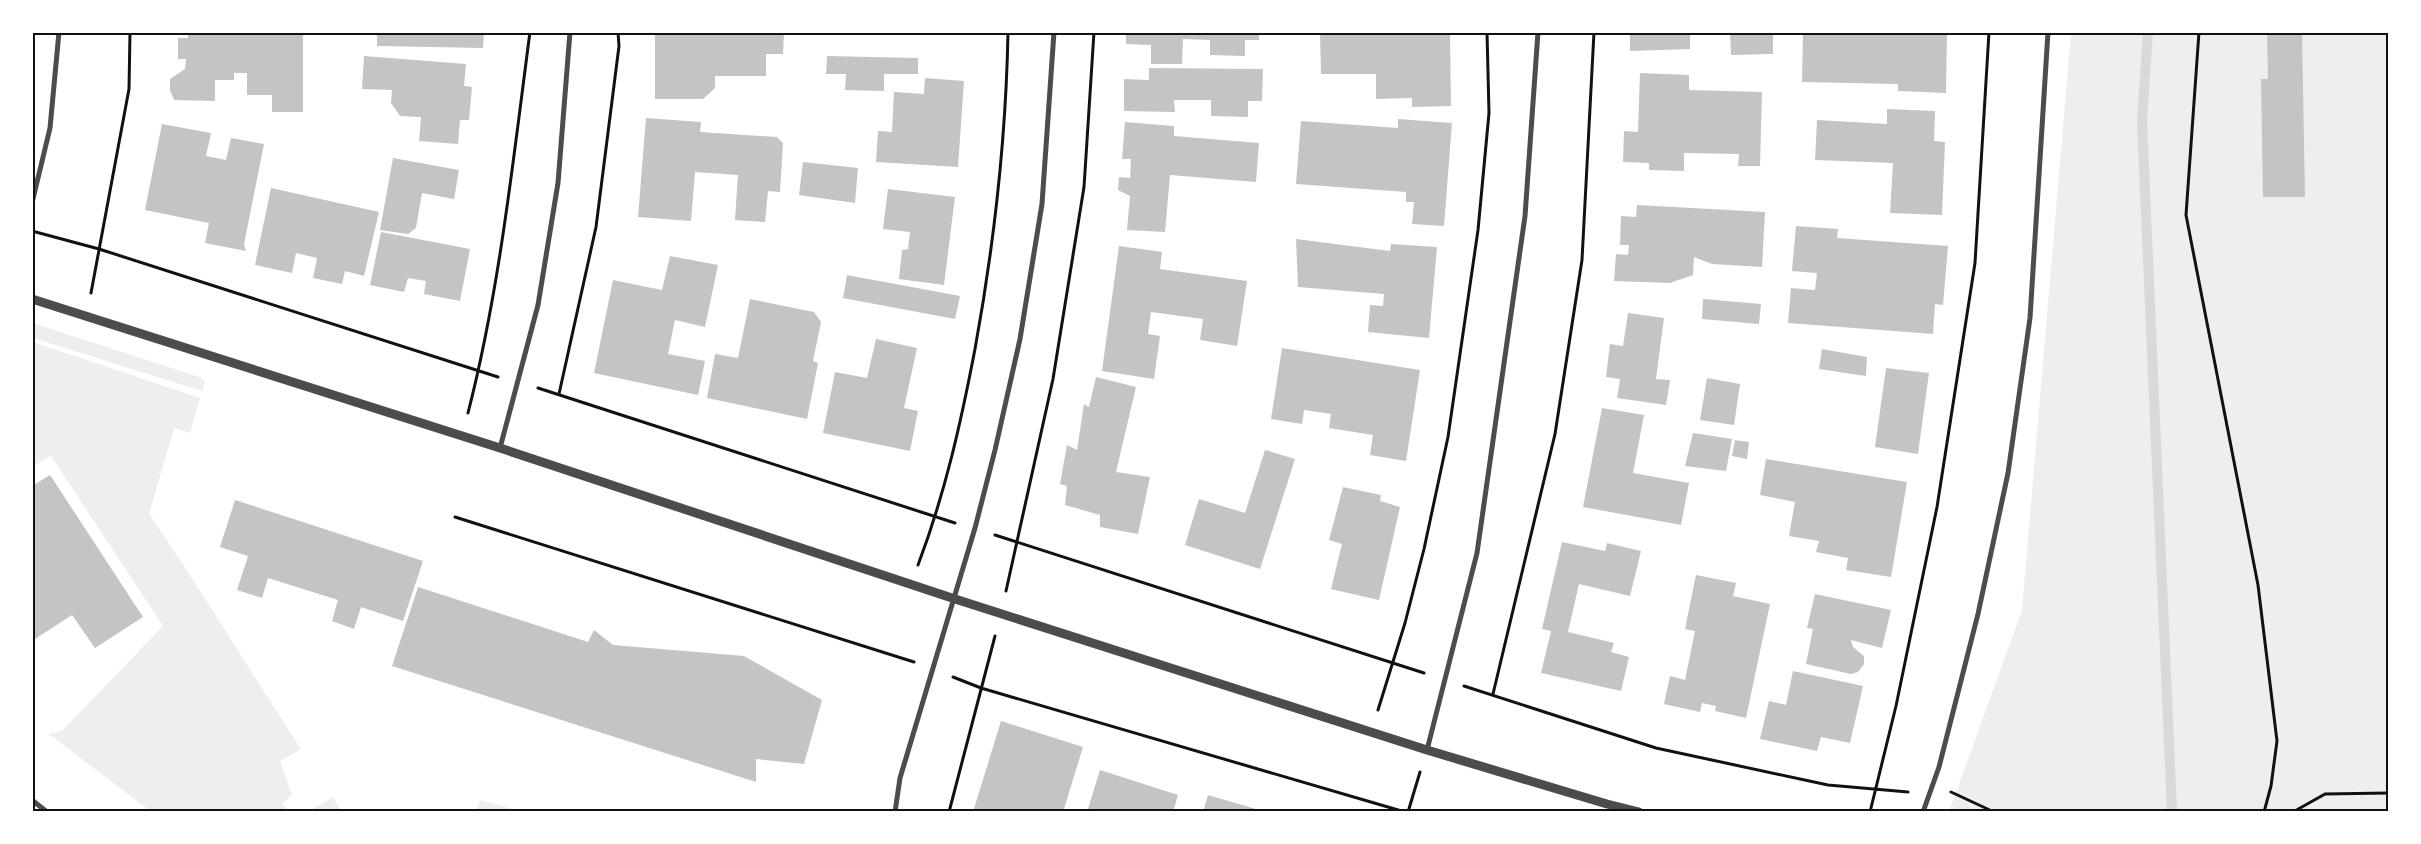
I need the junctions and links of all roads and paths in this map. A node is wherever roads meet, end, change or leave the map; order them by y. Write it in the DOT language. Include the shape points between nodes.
graph roads {
  1 [pos="58,32"];
  2 [pos="130,32"];
  3 [pos="530,32"];
  4 [pos="570,32"];
  5 [pos="618,32"];
  6 [pos="1008,32"];
  7 [pos="1054,32"];
  8 [pos="1094,32"];
  9 [pos="1487,32"];
  10 [pos="1538,32"];
  11 [pos="1594,32"];
  12 [pos="1989,32"];
  13 [pos="2048,32"];
  14 [pos="2199,32"];
  15 [pos="32,202"];
  16 [pos="32,231"];
  17 [pos="99,249"];
  18 [pos="32,299"];
  19 [pos="87,316"];
  20 [pos="478,372"];
  21 [pos="518,383"];
  22 [pos="559,394"];
  23 [pos="462,436"];
  24 [pos="500,448"];
  25 [pos="936,517"];
  26 [pos="975,528"];
  27 [pos="1018,542"];
  28 [pos="911,584"];
  29 [pos="952,598"];
  30 [pos="1000,613"];
  31 [pos="1394,663"];
  32 [pos="1443,680"];
  33 [pos="1493,694"];
  34 [pos="1370,732"];
  35 [pos="1427,750"];
  36 [pos="1932,784"];
  37 [pos="1876,791"];
  38 [pos="2388,793"];
  39 [pos="32,800"];
  40 [pos="47,812"];
  41 [pos="895,812"];
  42 [pos="949,812"];
  43 [pos="1408,812"];
  44 [pos="1639,812"];
  45 [pos="1870,812"];
  46 [pos="1923,812"];
  47 [pos="1994,812"];
  48 [pos="2264,812"];
  49 [pos="2293,812"];
  1 -- 15 [label="street" via="50,128"];
  2 -- 17 [label="path" via="129,89"];
  3 -- 20 [label="path" via="504,230"];
  4 -- 21 [label="street" via="558,183 538,305"];
  5 -- 22 [label="path" via="619,46 596,227"];
  6 -- 25 [label="path" via="996,214 954,448"];
  7 -- 26 [label="street" via="1042,204 1020,339"];
  8 -- 27 [label="path" via="1084,187 1053,379"];
  9 -- 31 [label="path" via="1489,113 1478,230 1448,437 1424,549"];
  10 -- 32 [label="street" via="1525,216 1501,390 1477,553"];
  11 -- 33 [label="path" via="1582,260 1555,434"];
  12 -- 37 [label="path" via="1975,263 1937,507"];
  13 -- 36 [label="street" via="2030,318 2010,463 1978,614"];
  14 -- 48 [label="path" via="2186,215 2258,586 2277,740"];
  16 -- 17 [label="path"];
  17 -- 19 [label="path"];
  17 -- 20 [label="path"];
  18 -- 19 [label="street"];
  19 -- 23 [label="street"];
  20 -- 21 [label="path"];
  20 -- 23 [label="path"];
  21 -- 22 [label="path"];
  21 -- 24 [label="street"];
  22 -- 25 [label="path"];
  23 -- 24 [label="street"];
  24 -- 28 [label="street"];
  25 -- 26 [label="path"];
  25 -- 28 [label="path"];
  26 -- 27 [label="path"];
  26 -- 29 [label="street"];
  27 -- 30 [label="path"];
  27 -- 31 [label="path"];
  28 -- 29 [label="street"];
  29 -- 30 [label="street"];
  29 -- 41 [label="street" via="900,778"];
  30 -- 34 [label="street"];
  30 -- 42 [label="path"];
  31 -- 32 [label="path"];
  31 -- 34 [label="path"];
  32 -- 33 [label="path"];
  32 -- 35 [label="street"];
  33 -- 37 [label="path" via="1656,748 1828,785"];
  34 -- 35 [label="street"];
  35 -- 43 [label="path"];
  35 -- 44 [label="street"];
  36 -- 37 [label="path" via="1905,793"];
  36 -- 46 [label="street"];
  36 -- 47 [label="path"];
  37 -- 45 [label="path"];
  38 -- 49 [label="path" via="2325,794"];
  39 -- 40 [label="street"];
}
